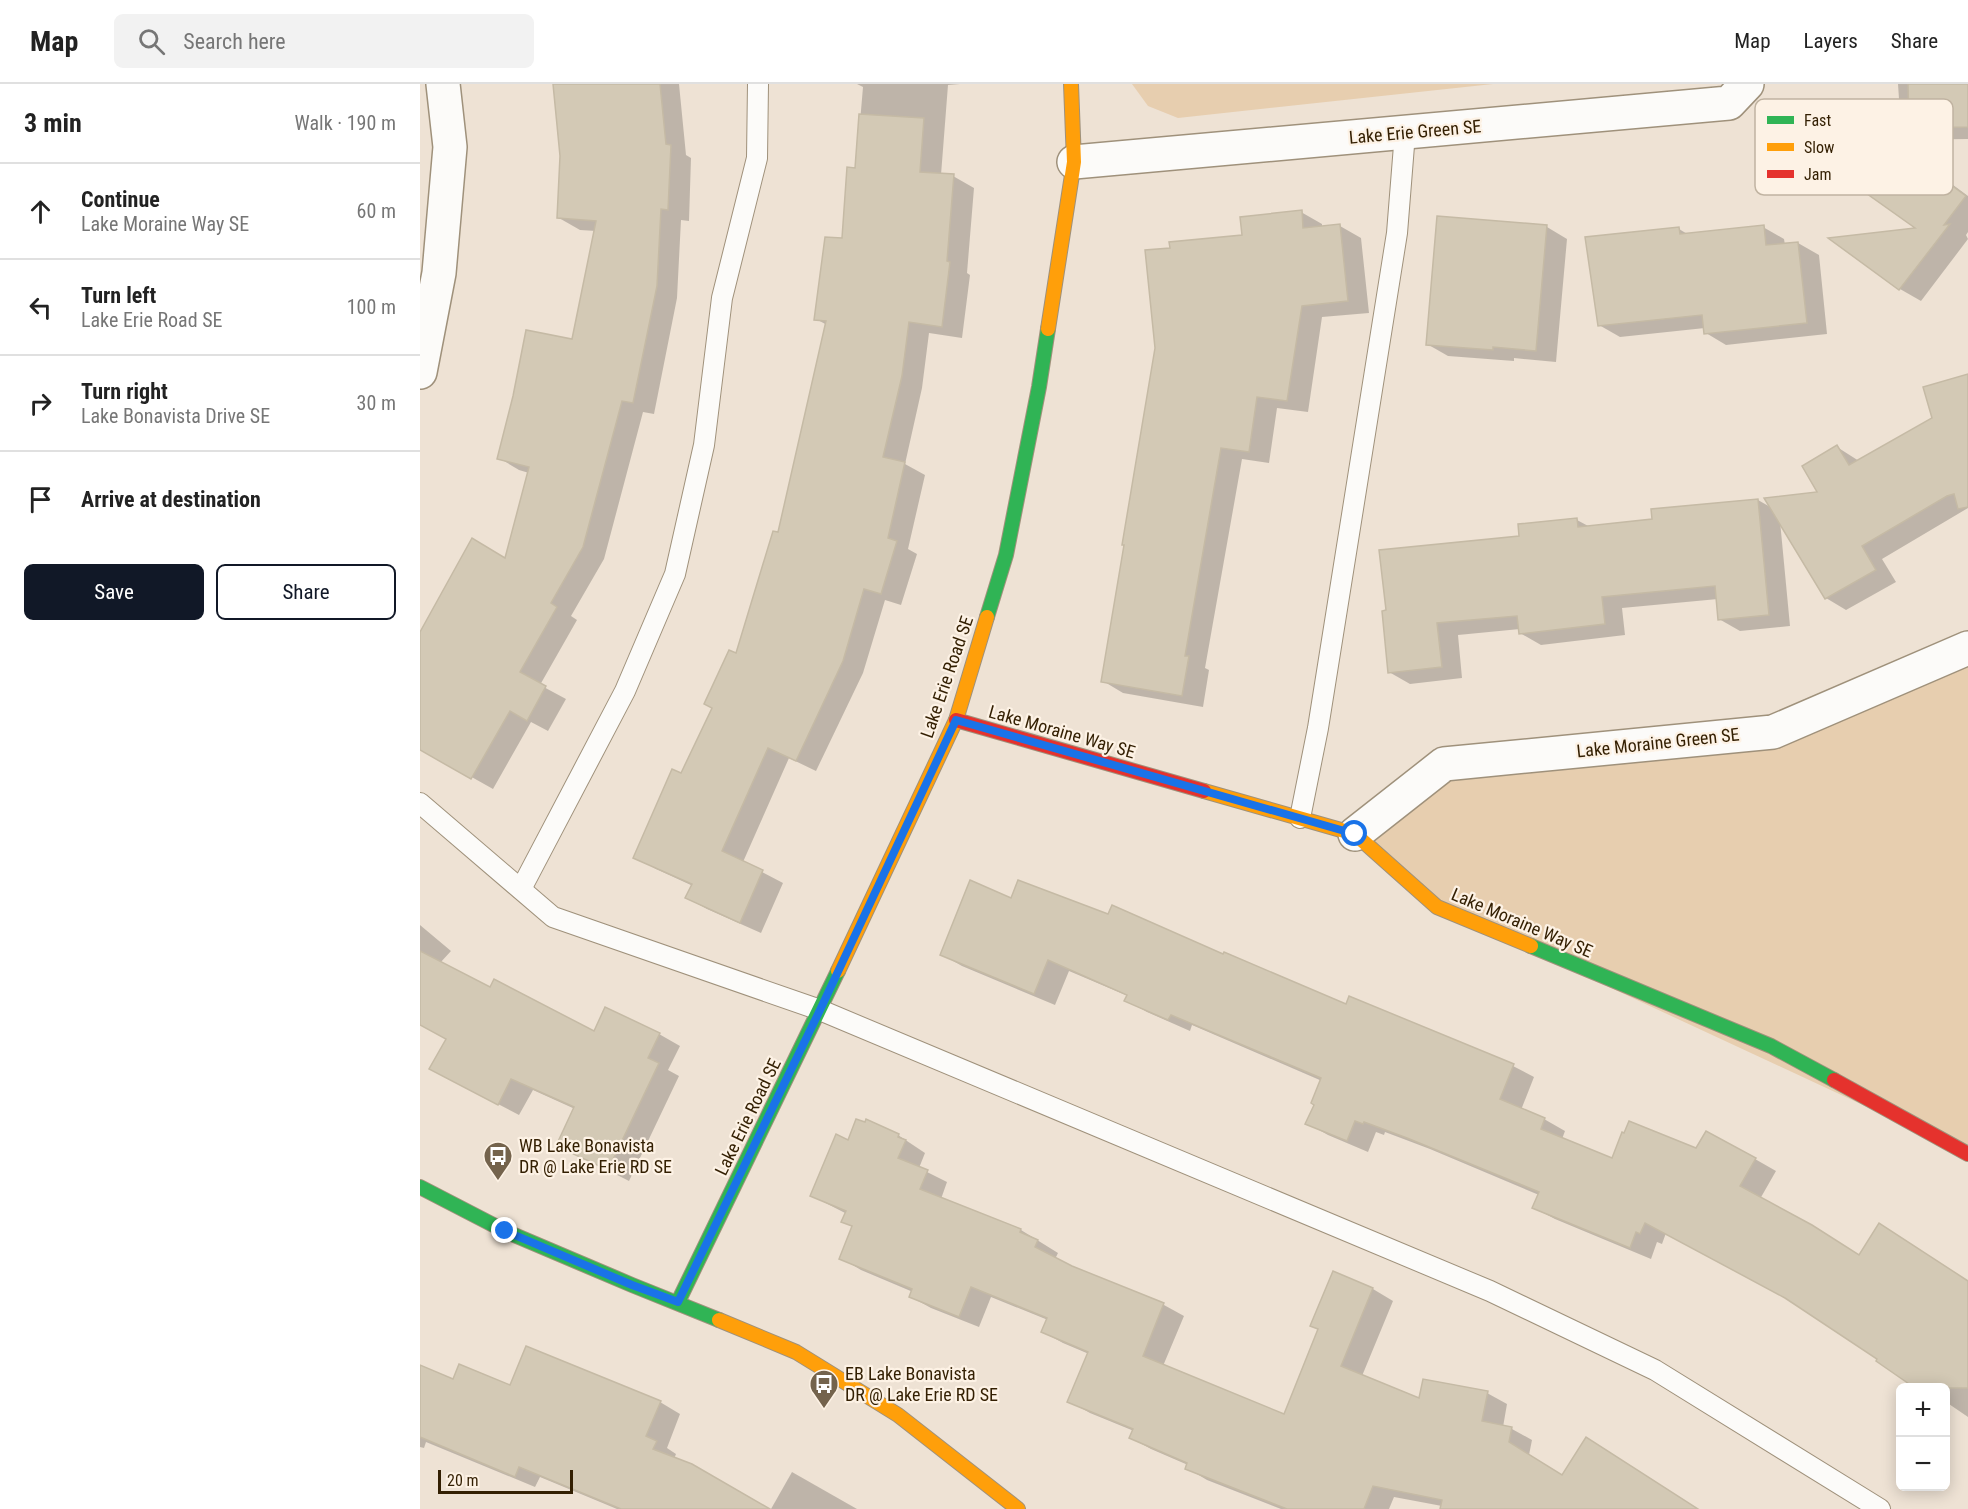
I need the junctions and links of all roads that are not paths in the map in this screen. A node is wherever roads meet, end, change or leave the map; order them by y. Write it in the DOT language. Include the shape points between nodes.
graph roads {
  1 [pos="442,84"];
  2 [pos="758,84"];
  3 [pos="1071,84"];
  4 [pos="1747,84"];
  5 [pos="1405,133"];
  6 [pos="1074,162"];
  7 [pos="420,372"];
  8 [pos="1968,648"];
  9 [pos="956,720"];
  10 [pos="420,803"];
  11 [pos="1300,818"];
  12 [pos="1355,834"];
  13 [pos="521,889"];
  14 [pos="820,1010"];
  15 [pos="1968,1154"];
  16 [pos="420,1187"];
  17 [pos="678,1302"];
  18 [pos="1018,1509"];
  19 [pos="1880,1509"];
  1 -- 7 [label="street" via="450,147 439,273"];
  2 -- 13 [label="lane" via="757,158 722,298 704,445 675,574 625,691"];
  3 -- 6 [label="street, Lake Erie Road SE"];
  4 -- 5 [label="street, Lake Erie Green SE" via="1729,104"];
  5 -- 6 [label="street, Lake Erie Green SE"];
  5 -- 11 [label="lane" via="1397,233 1318,728"];
  6 -- 9 [label="street, Lake Erie Road SE" via="1039,387 1006,555"];
  8 -- 12 [label="street, Lake Moraine Green SE" via="1773,732 1444,764"];
  9 -- 11 [label="street, Lake Moraine Way SE"];
  9 -- 14 [label="street, Lake Erie Road SE"];
  10 -- 13 [label="lane"];
  11 -- 12 [label="street, Lake Moraine Way SE"];
  12 -- 15 [label="street, Lake Moraine Way SE" via="1437,907 1771,1046"];
  13 -- 14 [label="lane" via="554,917"];
  14 -- 17 [label="street, Lake Erie Road SE"];
  14 -- 19 [label="lane" via="1490,1291 1655,1370"];
  16 -- 17 [label="street" via="505,1231"];
  17 -- 18 [label="street" via="796,1352 898,1415"];
}
